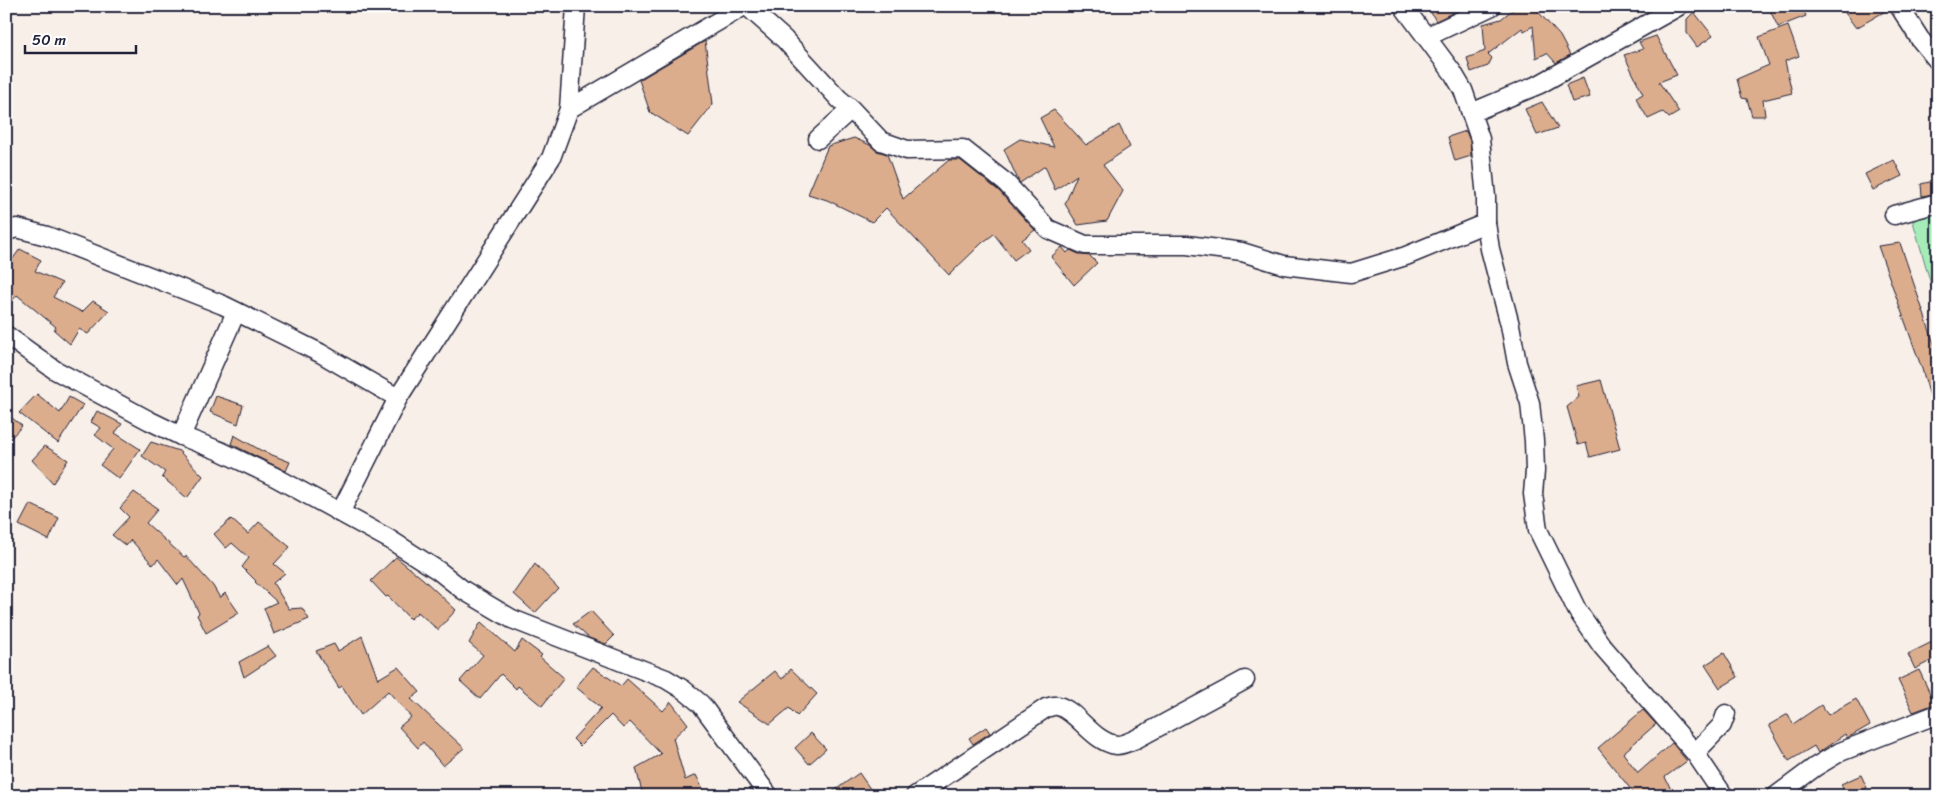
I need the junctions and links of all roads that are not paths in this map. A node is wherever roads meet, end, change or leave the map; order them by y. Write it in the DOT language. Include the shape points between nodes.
graph roads {
  1 [pos="576,6"];
  2 [pos="746,6"];
  3 [pos="1403,6"];
  4 [pos="1492,6"];
  5 [pos="1679,6"];
  6 [pos="1899,6"];
  7 [pos="1426,37"];
  8 [pos="1938,61"];
  9 [pos="569,109"];
  10 [pos="852,109"];
  11 [pos="1472,113"];
  12 [pos="818,139"];
  13 [pos="1938,203"];
  14 [pos="1894,215"];
  15 [pos="1486,223"];
  16 [pos="6,231"];
  17 [pos="236,312"];
  18 [pos="6,335"];
  19 [pos="398,398"];
  20 [pos="181,436"];
  21 [pos="340,513"];
  22 [pos="1245,680"];
  23 [pos="1726,714"];
  24 [pos="1938,714"];
  25 [pos="1695,753"];
  26 [pos="769,796"];
  27 [pos="915,796"];
  28 [pos="1724,796"];
  29 [pos="1776,796"];
  1 -- 9 [label="street"];
  2 -- 9 [label="street"];
  2 -- 10 [label="street" via="784,39"];
  3 -- 7 [label="street"];
  4 -- 7 [label="street"];
  5 -- 11 [label="street" via="1540,84"];
  6 -- 8 [label="street" via="1920,40"];
  7 -- 11 [label="street" via="1453,73"];
  9 -- 19 [label="street" via="551,158"];
  10 -- 12 [label="street"];
  10 -- 15 [label="street" via="881,140 907,150 962,149 1006,183 1048,229 1085,245 1188,245 1242,252 1284,265 1351,273 1406,256"];
  11 -- 15 [label="street" via="1480,138"];
  13 -- 14 [label="street"];
  15 -- 25 [label="street" via="1517,363 1530,403 1533,494 1538,530 1577,610 1602,646"];
  16 -- 17 [label="street" via="17,228 48,236"];
  17 -- 19 [label="street" via="320,353"];
  17 -- 20 [label="street"];
  18 -- 20 [label="street" via="55,370"];
  19 -- 21 [label="street"];
  20 -- 21 [label="street" via="251,466"];
  21 -- 26 [label="street" via="389,539 512,619 666,678 701,704"];
  22 -- 27 [label="street" via="1119,745 1093,733 1067,711 1056,706 1046,708"];
  23 -- 25 [label="street" via="1722,725"];
  24 -- 29 [label="street" via="1840,752"];
  25 -- 28 [label="street"];
}
